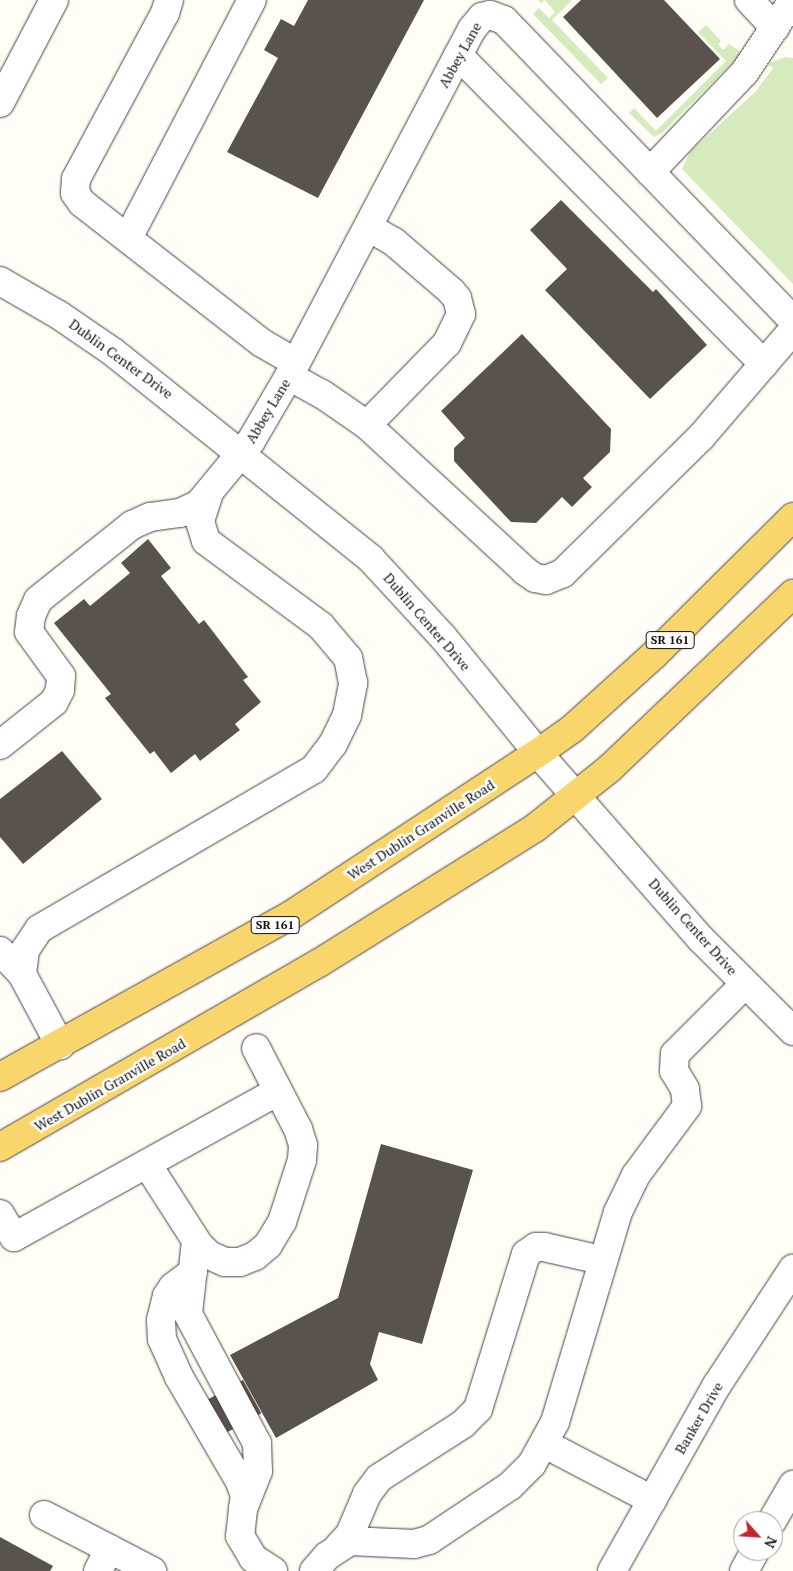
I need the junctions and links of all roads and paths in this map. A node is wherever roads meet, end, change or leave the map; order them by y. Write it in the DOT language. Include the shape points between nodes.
graph roads {
  1 [pos="54,0"];
  2 [pos="252,0"];
  3 [pos="749,0"];
  4 [pos="793,0"];
  5 [pos="168,4"];
  6 [pos="775,28"];
  7 [pos="458,55"];
  8 [pos="0,103"];
  9 [pos="650,172"];
  10 [pos="368,226"];
  11 [pos="128,238"];
  12 [pos="0,281"];
  13 [pos="793,320"];
  14 [pos="793,330"];
  15 [pos="764,364"];
  16 [pos="292,370"];
  17 [pos="367,425"];
  18 [pos="242,452"];
  19 [pos="208,496"];
  20 [pos="793,517"];
  21 [pos="793,594"];
  22 [pos="0,745"];
  23 [pos="538,753"];
  24 [pos="578,797"];
  25 [pos="0,951"];
  26 [pos="22,974"];
  27 [pos="745,984"];
  28 [pos="793,1031"];
  29 [pos="60,1045"];
  30 [pos="256,1048"];
  31 [pos="0,1078"];
  32 [pos="278,1091"];
  33 [pos="0,1147"];
  34 [pos="147,1164"];
  35 [pos="0,1214"];
  36 [pos="196,1241"];
  37 [pos="601,1260"];
  38 [pos="793,1269"];
  39 [pos="545,1444"];
  40 [pos="793,1485"];
  41 [pos="652,1500"];
  42 [pos="778,1511"];
  43 [pos="44,1514"];
  44 [pos="339,1546"];
  45 [pos="104,1560"];
  46 [pos="152,1571"];
  47 [pos="273,1571"];
  48 [pos="314,1571"];
  49 [pos="612,1571"];
  1 -- 8 [label="street"];
  2 -- 11 [label="street"];
  3 -- 6 [label="street"];
  4 -- 6 [label="street"];
  5 -- 11 [label="street" via="75,186 79,200"];
  6 -- 9 [label="street" via="745,72"];
  7 -- 9 [label="street, Abbey Lane" via="476,21 490,15 504,20"];
  7 -- 10 [label="street, Abbey Lane"];
  7 -- 15 [label="street"];
  9 -- 13 [label="street, Abbey Lane"];
  10 -- 16 [label="street, Abbey Lane"];
  10 -- 17 [label="street" via="394,242 451,291 457,298 461,314 447,343"];
  11 -- 16 [label="street"];
  12 -- 18 [label="street, Dublin Center Drive" via="106,346"];
  14 -- 15 [label="street"];
  15 -- 17 [label="street" via="701,437 653,485 563,573 546,580 525,571"];
  16 -- 17 [label="street"];
  16 -- 18 [label="street, Abbey Lane"];
  18 -- 19 [label="street, Abbey Lane"];
  18 -- 23 [label="street, Dublin Center Drive" via="347,537 384,572 444,637"];
  19 -- 22 [label="street" via="190,510 150,517 132,525 42,594 31,616 29,632 61,676 60,690 54,702"];
  19 -- 26 [label="street" via="200,521 206,541 320,626 344,652 352,668 353,683 347,714 333,744 314,769 39,929 25,950"];
  20 -- 23 [label="main road, West Dublin Granville Road / SR 161" via="654,655 572,729"];
  21 -- 24 [label="main road, West Dublin Granville Road"];
  23 -- 24 [label="street, Dublin Center Drive"];
  23 -- 29 [label="main road, West Dublin Granville Road / SR 161" via="290,915"];
  24 -- 27 [label="street, Dublin Center Drive"];
  24 -- 33 [label="main road, West Dublin Granville Road" via="319,963"];
  25 -- 26 [label="street"];
  26 -- 29 [label="street"];
  27 -- 28 [label="street, Dublin Center Drive"];
  27 -- 37 [label="street" via="675,1054 674,1071 686,1094 685,1111 629,1186"];
  29 -- 31 [label="main road, West Dublin Granville Road / SR 161"];
  30 -- 32 [label="street"];
  32 -- 34 [label="street"];
  32 -- 36 [label="street" via="301,1134 304,1150 275,1236 255,1256 235,1262 213,1258"];
  34 -- 35 [label="street" via="14,1238"];
  34 -- 36 [label="street"];
  36 -- 47 [label="street" via="193,1272 184,1292 181,1320 248,1452 250,1487 240,1530 243,1545 253,1558"];
  37 -- 39 [label="street" via="559,1410"];
  37 -- 44 [label="street" via="544,1247 528,1252 478,1409 463,1424 379,1478 367,1494 350,1534"];
  38 -- 41 [label="street, Banker Drive" via="718,1385"];
  39 -- 41 [label="street"];
  39 -- 44 [label="street" via="518,1479 428,1540 407,1544 362,1540"];
  40 -- 42 [label="street"];
  41 -- 49 [label="street, Banker Drive"];
  43 -- 45 [label="street"];
  44 -- 48 [label="street"];
  45 -- 46 [label="street"];
}
